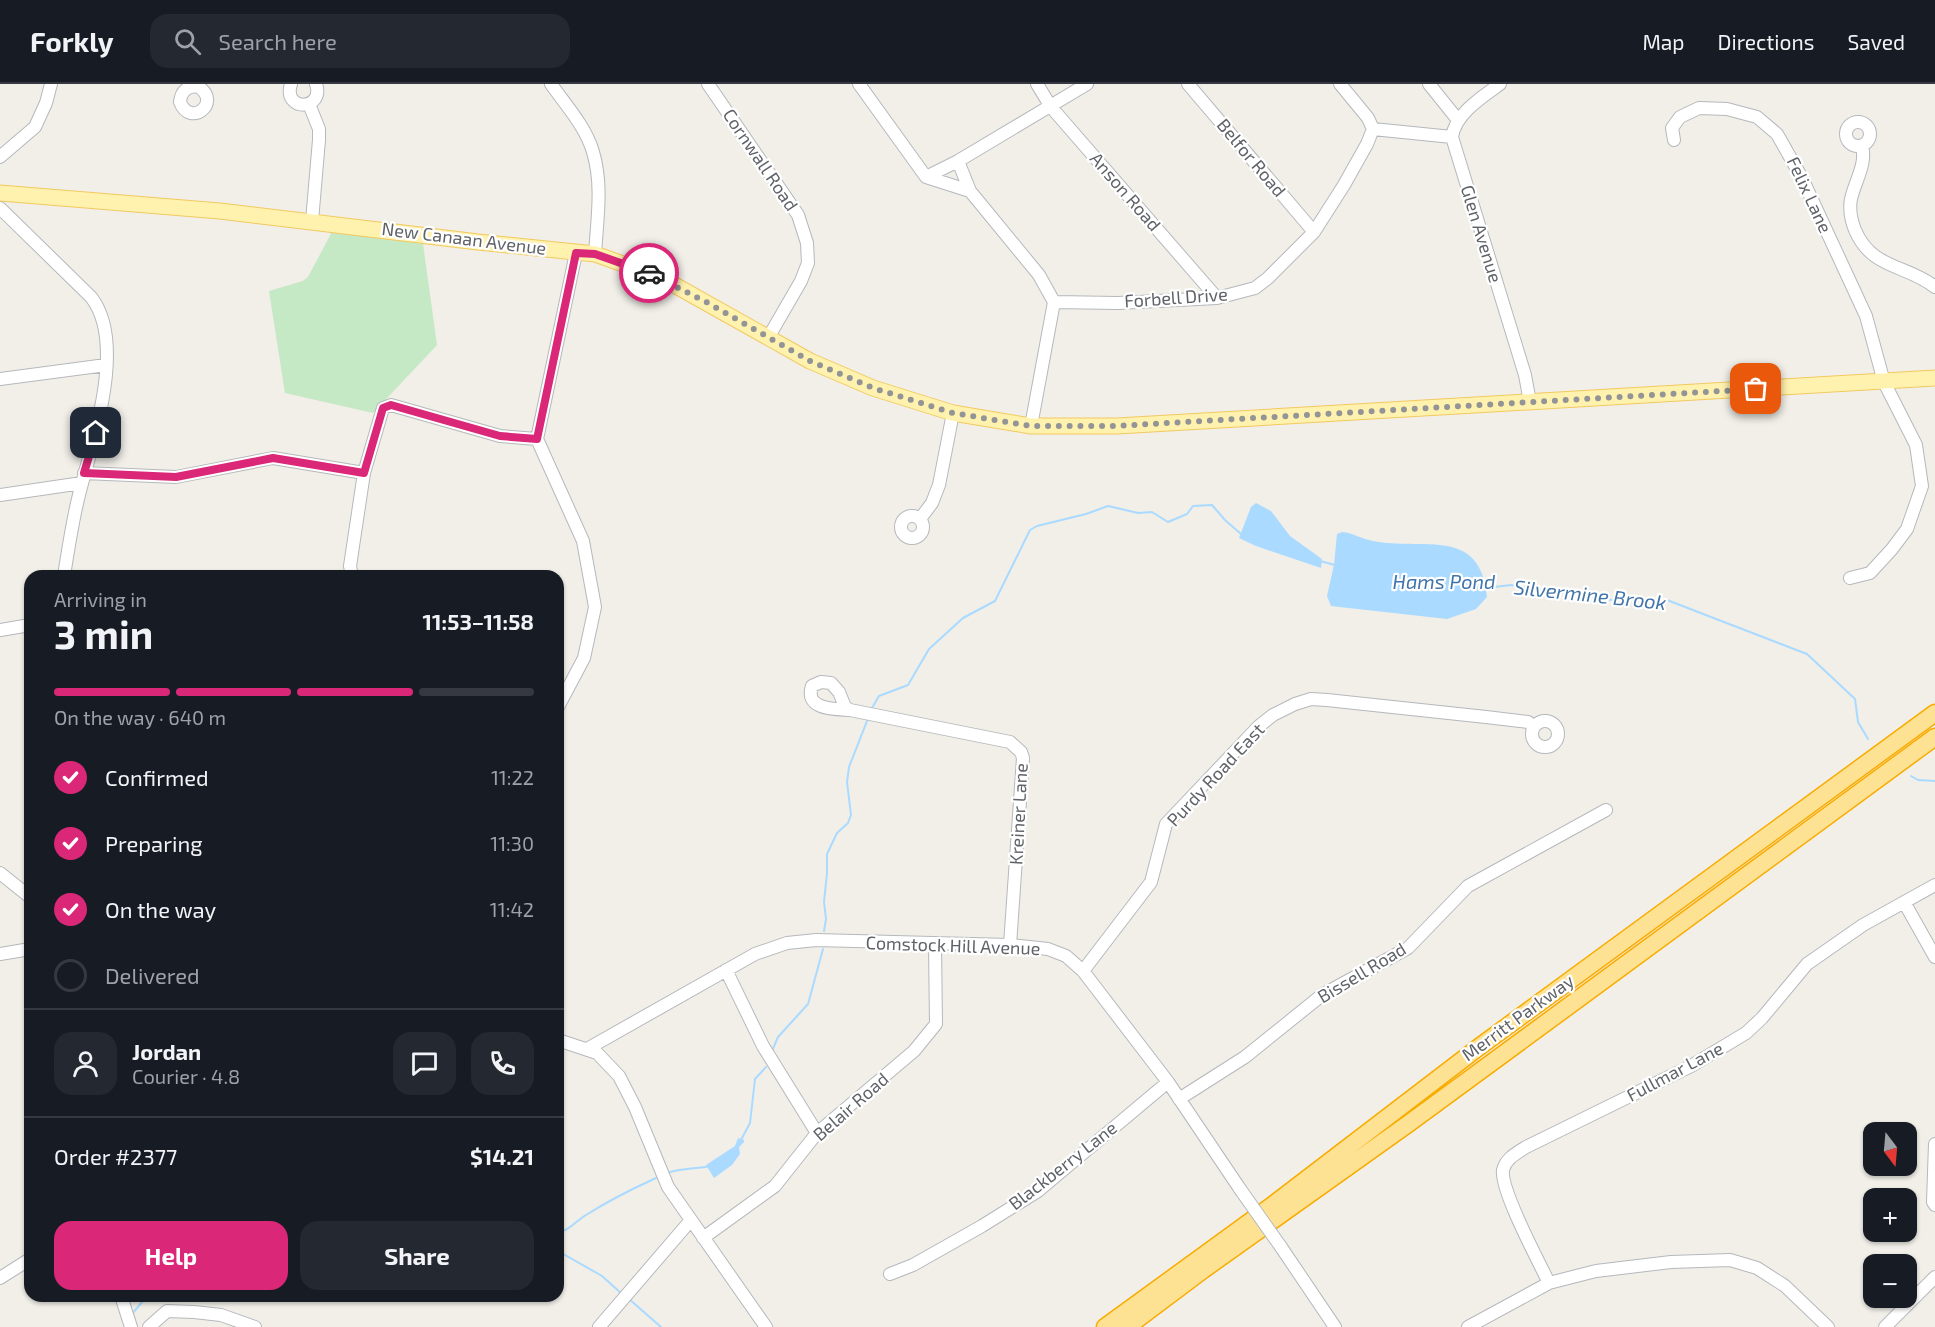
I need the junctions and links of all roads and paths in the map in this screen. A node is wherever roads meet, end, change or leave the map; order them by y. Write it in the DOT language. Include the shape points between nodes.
graph roads {
  1 [pos="51,84"];
  2 [pos="291,84"];
  3 [pos="316,84"];
  4 [pos="551,84"];
  5 [pos="708,84"];
  6 [pos="859,84"];
  7 [pos="1037,84"];
  8 [pos="1087,84"];
  9 [pos="1188,84"];
  10 [pos="1340,84"];
  11 [pos="1429,84"];
  12 [pos="1500,84"];
  13 [pos="309,104"];
  14 [pos="1051,107"];
  15 [pos="1458,120"];
  16 [pos="1373,129"];
  17 [pos="1452,137"];
  18 [pos="1674,140"];
  19 [pos="1862,146"];
  20 [pos="0,157"];
  21 [pos="958,161"];
  22 [pos="926,177"];
  23 [pos="969,191"];
  24 [pos="0,193"];
  25 [pos="0,208"];
  26 [pos="312,221"];
  27 [pos="1314,232"];
  28 [pos="576,253"];
  29 [pos="595,254"];
  30 [pos="1935,288"];
  31 [pos="1217,298"];
  32 [pos="1054,302"];
  33 [pos="768,338"];
  34 [pos="106,365"];
  35 [pos="1935,378"];
  36 [pos="0,379"];
  37 [pos="1884,382"];
  38 [pos="1530,402"];
  39 [pos="953,413"];
  40 [pos="1031,426"];
  41 [pos="537,439"];
  42 [pos="364,473"];
  43 [pos="83,478"];
  44 [pos="0,495"];
  45 [pos="920,519"];
  46 [pos="65,570"];
  47 [pos="351,570"];
  48 [pos="1850,578"];
  49 [pos="24,626"];
  50 [pos="0,630"];
  51 [pos="564,696"];
  52 [pos="850,710"];
  53 [pos="1935,713"];
  54 [pos="1534,727"];
  55 [pos="1935,737"];
  56 [pos="1606,810"];
  57 [pos="0,873"];
  58 [pos="1935,885"];
  59 [pos="24,892"];
  60 [pos="1904,902"];
  61 [pos="935,945"];
  62 [pos="1010,945"];
  63 [pos="24,950"];
  64 [pos="0,954"];
  65 [pos="1935,957"];
  66 [pos="726,970"];
  67 [pos="1083,971"];
  68 [pos="564,1042"];
  69 [pos="587,1048"];
  70 [pos="1168,1082"];
  71 [pos="1179,1099"];
  72 [pos="817,1133"];
  73 [pos="1935,1144"];
  74 [pos="1935,1205"];
  75 [pos="690,1220"];
  76 [pos="703,1238"];
  77 [pos="24,1263"];
  78 [pos="890,1274"];
  79 [pos="1935,1277"];
  80 [pos="0,1278"];
  81 [pos="1549,1283"];
  82 [pos="122,1302"];
  83 [pos="131,1327"];
  84 [pos="149,1327"];
  85 [pos="255,1327"];
  86 [pos="599,1327"];
  87 [pos="766,1327"];
  88 [pos="1105,1327"];
  89 [pos="1127,1327"];
  90 [pos="1335,1327"];
  91 [pos="1468,1327"];
  92 [pos="1828,1327"];
  93 [pos="1885,1327"];
  1 -- 20 [label="street" via="35,127"];
  2 -- 13 [label="street" via="289,94 294,102"];
  3 -- 13 [label="street" via="317,95"];
  4 -- 29 [label="street" via="592,150 599,181"];
  5 -- 33 [label="street, Cornwall Road" via="798,215 807,243 808,263 801,282"];
  6 -- 22 [label="street"];
  7 -- 14 [label="street, Anson Road"];
  8 -- 14 [label="street"];
  9 -- 27 [label="street, Belfor Road"];
  10 -- 16 [label="street"];
  11 -- 15 [label="street"];
  12 -- 15 [label="street"];
  13 -- 26 [label="street" via="319,129"];
  14 -- 21 [label="street"];
  14 -- 31 [label="street, Anson Road"];
  15 -- 17 [label="street"];
  16 -- 17 [label="street"];
  16 -- 27 [label="street, Forbell Drive"];
  17 -- 38 [label="street, Glen Avenue"];
  18 -- 37 [label="street, Felix Lane" via="1672,128 1680,117 1699,108 1727,109 1757,117 1777,134 1802,178 1866,316"];
  19 -- 30 [label="street" via="1863,163 1850,205 1857,235 1875,257 1918,275"];
  21 -- 22 [label="street"];
  21 -- 23 [label="street"];
  22 -- 23 [label="street"];
  23 -- 32 [label="street" via="1039,275"];
  24 -- 26 [label="main road, New Canaan Avenue"];
  25 -- 34 [label="street" via="95,301 105,323"];
  26 -- 28 [label="main road, New Canaan Avenue"];
  27 -- 31 [label="street, Forbell Drive" via="1255,288"];
  28 -- 29 [label="main road, New Canaan Avenue"];
  28 -- 41 [label="street"];
  29 -- 33 [label="main road, New Canaan Avenue" via="662,278"];
  31 -- 32 [label="street, Forbell Drive"];
  32 -- 40 [label="street"];
  33 -- 39 [label="main road, New Canaan Avenue" via="846,378"];
  34 -- 36 [label="street"];
  34 -- 43 [label="street" via="100,416"];
  35 -- 37 [label="main road, New Canaan Avenue"];
  37 -- 38 [label="main road, New Canaan Avenue"];
  37 -- 48 [label="street, Felix Lane" via="1916,445 1922,486 1907,529 1892,549 1870,573"];
  38 -- 40 [label="main road, New Canaan Avenue" via="1117,426"];
  39 -- 40 [label="main road, New Canaan Avenue"];
  39 -- 45 [label="street" via="939,485"];
  41 -- 42 [label="street" via="500,436 391,405 383,408"];
  41 -- 51 [label="street" via="583,541 595,607 584,658"];
  42 -- 43 [label="street" via="273,458 176,477"];
  42 -- 47 [label="street"];
  43 -- 44 [label="street"];
  43 -- 46 [label="street"];
  49 -- 50 [label="street"];
  52 -- 62 [label="street, Kreiner Lane" via="1010,742 1021,752"];
  53 -- 88 [label="highway, Merritt Parkway" via="1470,1053 1270,1208"];
  54 -- 67 [label="street, Purdy Road East" via="1528,722 1327,700 1311,699 1285,708 1259,726 1166,824 1151,882"];
  55 -- 89 [label="highway, Merritt Parkway"];
  56 -- 71 [label="street, Bissell Road" via="1468,886 1408,948 1322,995 1245,1057"];
  57 -- 59 [label="street"];
  58 -- 60 [label="street, Fullmar Lane"];
  60 -- 65 [label="street"];
  60 -- 81 [label="street, Fullmar Lane" via="1807,964 1746,1033 1691,1066 1510,1158 1503,1170 1505,1188"];
  61 -- 62 [label="street, Comstock Hill Avenue"];
  61 -- 66 [label="street, Comstock Hill Avenue" via="802,941 772,947"];
  61 -- 72 [label="street, Belair Road" via="936,1024 914,1051"];
  62 -- 67 [label="street, Comstock Hill Avenue" via="1048,949 1066,956"];
  63 -- 64 [label="street"];
  66 -- 69 [label="street, Comstock Hill Avenue"];
  66 -- 72 [label="street" via="763,1046"];
  67 -- 70 [label="street, Comstock Hill Avenue"];
  68 -- 69 [label="street"];
  69 -- 75 [label="street" via="603,1057 619,1076 668,1186"];
  70 -- 71 [label="street, Comstock Hill Avenue"];
  70 -- 78 [label="street, Blackberry Lane" via="1038,1191 914,1265"];
  71 -- 90 [label="street, Comstock Hill Avenue, bridge"];
  72 -- 76 [label="street, Belair Road" via="775,1186"];
  73 -- 74 [label="street"];
  75 -- 76 [label="street"];
  75 -- 86 [label="street"];
  76 -- 87 [label="street"];
  77 -- 80 [label="street"];
  79 -- 93 [label="street"];
  81 -- 91 [label="street"];
  81 -- 92 [label="street" via="1596,1271 1730,1260 1757,1268 1785,1286"];
  82 -- 83 [label="street"];
  84 -- 85 [label="street" via="167,1311 221,1316"];
}
